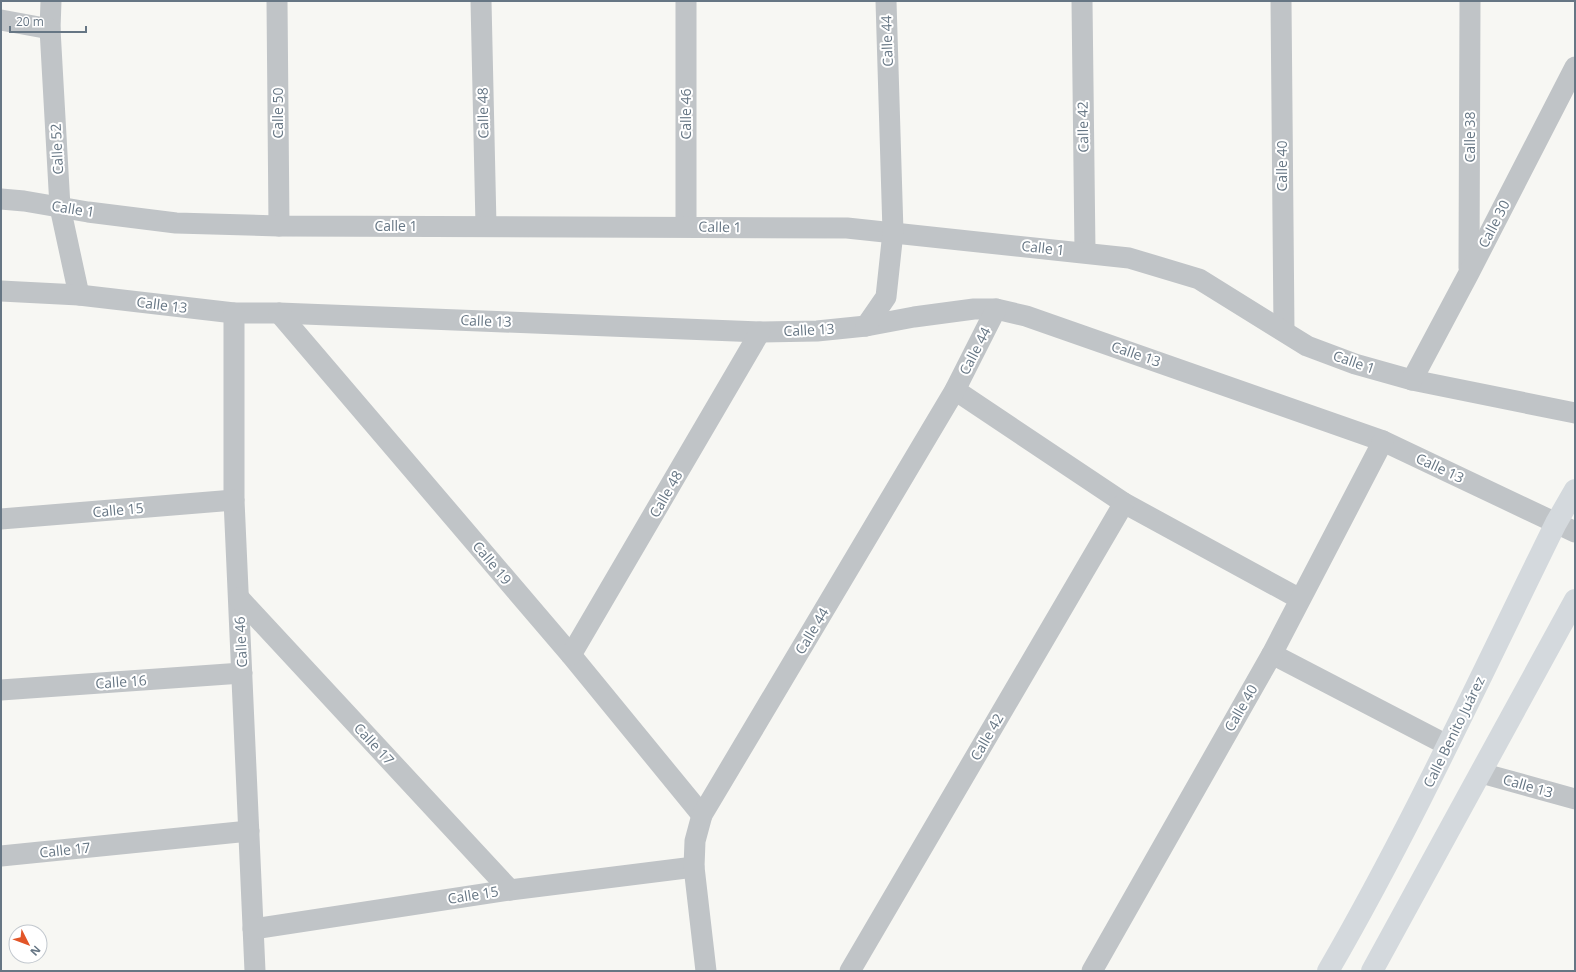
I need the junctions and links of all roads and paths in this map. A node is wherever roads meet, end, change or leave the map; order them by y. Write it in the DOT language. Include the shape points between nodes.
graph roads {
  1 [pos="51,1"];
  2 [pos="277,1"];
  3 [pos="481,1"];
  4 [pos="686,1"];
  5 [pos="886,1"];
  6 [pos="1082,1"];
  7 [pos="1281,1"];
  8 [pos="1470,1"];
  9 [pos="3,17"];
  10 [pos="50,29"];
  11 [pos="1575,67"];
  12 [pos="1,199"];
  13 [pos="60,207"];
  14 [pos="279,226"];
  15 [pos="486,226"];
  16 [pos="686,226"];
  17 [pos="892,232"];
  18 [pos="1085,252"];
  19 [pos="1469,273"];
  20 [pos="1,291"];
  21 [pos="79,295"];
  22 [pos="886,297"];
  23 [pos="996,309"];
  24 [pos="234,313"];
  25 [pos="279,313"];
  26 [pos="914,317"];
  27 [pos="866,326"];
  28 [pos="1284,331"];
  29 [pos="760,332"];
  30 [pos="1412,380"];
  31 [pos="955,390"];
  32 [pos="1575,413"];
  33 [pos="1383,441"];
  34 [pos="1575,490"];
  35 [pos="234,500"];
  36 [pos="1124,502"];
  37 [pos="1,519"];
  38 [pos="1566,527"];
  39 [pos="239,598"];
  40 [pos="1300,599"];
  41 [pos="1575,600"];
  42 [pos="1272,654"];
  43 [pos="571,655"];
  44 [pos="242,673"];
  45 [pos="1,690"];
  46 [pos="1447,745"];
  47 [pos="1481,773"];
  48 [pos="1575,800"];
  49 [pos="702,815"];
  50 [pos="249,831"];
  51 [pos="1,856"];
  52 [pos="694,867"];
  53 [pos="510,890"];
  54 [pos="253,929"];
  55 [pos="255,971"];
  56 [pos="706,971"];
  57 [pos="850,971"];
  58 [pos="1092,971"];
  59 [pos="1328,971"];
  60 [pos="1372,971"];
  1 -- 10 [label="street, Calle 52"];
  2 -- 14 [label="street, Calle 50"];
  3 -- 15 [label="street, Calle 48"];
  4 -- 16 [label="street, Calle 46"];
  5 -- 17 [label="street, Calle 44"];
  6 -- 18 [label="street, Calle 42"];
  7 -- 28 [label="street, Calle 40"];
  8 -- 19 [label="street, Calle 38"];
  9 -- 10 [label="street"];
  10 -- 13 [label="street, Calle 52"];
  11 -- 19 [label="street, Calle 30"];
  12 -- 13 [label="street, Calle 1"];
  13 -- 14 [label="street, Calle 1" via="176,223"];
  13 -- 21 [label="street, Calle 52"];
  14 -- 15 [label="street, Calle 1"];
  15 -- 16 [label="street, Calle 1"];
  16 -- 17 [label="street, Calle 1" via="848,228"];
  17 -- 18 [label="street, Calle 1"];
  17 -- 22 [label="street, Calle 44"];
  18 -- 28 [label="street, Calle 1" via="1129,258 1198,279"];
  19 -- 30 [label="street, Calle 30"];
  20 -- 21 [label="street, Calle 13"];
  21 -- 24 [label="street, Calle 13"];
  22 -- 26 [label="street"];
  22 -- 27 [label="street, Calle 44"];
  23 -- 26 [label="street, Calle 13" via="974,309"];
  23 -- 31 [label="street, Calle 44"];
  23 -- 33 [label="street, Calle 13" via="1026,316"];
  24 -- 25 [label="street, Calle 13"];
  24 -- 35 [label="street, Calle 46"];
  25 -- 29 [label="street, Calle 13"];
  25 -- 43 [label="street, Calle 19"];
  26 -- 27 [label="street, Calle 13"];
  27 -- 29 [label="street, Calle 13" via="817,331"];
  28 -- 30 [label="street, Calle 1" via="1307,346 1355,364"];
  29 -- 43 [label="street, Calle 48"];
  30 -- 32 [label="street, Calle 1"];
  31 -- 36 [label="street"];
  31 -- 49 [label="street, Calle 44"];
  33 -- 38 [label="street, Calle 13"];
  33 -- 40 [label="street, Calle 40"];
  34 -- 38 [label="street, Calle Benito Juárez"];
  35 -- 37 [label="street, Calle 15"];
  35 -- 39 [label="street, Calle 46"];
  36 -- 40 [label="street"];
  36 -- 57 [label="street, Calle 42"];
  38 -- 46 [label="street, Calle Benito Juárez"];
  39 -- 44 [label="street, Calle 46"];
  39 -- 53 [label="street, Calle 17"];
  40 -- 42 [label="street, Calle 40"];
  41 -- 47 [label="street"];
  42 -- 46 [label="street"];
  42 -- 58 [label="street, Calle 40"];
  43 -- 49 [label="street, Calle 19"];
  44 -- 45 [label="street, Calle 16"];
  44 -- 50 [label="street, Calle 46"];
  46 -- 59 [label="street, Calle Benito Juárez" via="1362,913"];
  47 -- 48 [label="street, Calle 13"];
  47 -- 60 [label="street"];
  49 -- 52 [label="street, Calle 44" via="695,841"];
  50 -- 51 [label="street, Calle 17"];
  50 -- 54 [label="street, Calle 46"];
  52 -- 53 [label="street, Calle 15"];
  52 -- 56 [label="street, Calle 44"];
  53 -- 54 [label="street, Calle 15"];
  54 -- 55 [label="street, Calle 46"];
}
